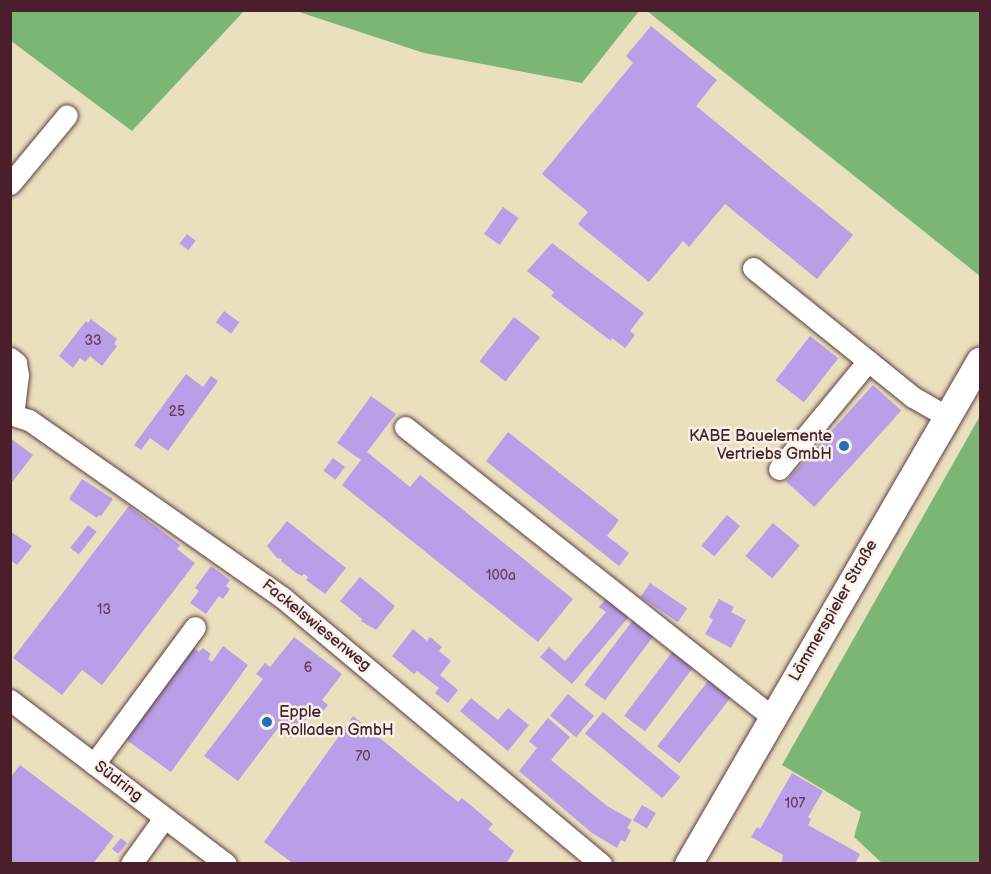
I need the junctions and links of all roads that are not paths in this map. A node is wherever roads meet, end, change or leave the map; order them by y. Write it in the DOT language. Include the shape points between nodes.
graph roads {
  1 [pos="68,115"];
  2 [pos="10,184"];
  3 [pos="753,268"];
  4 [pos="10,358"];
  5 [pos="981,360"];
  6 [pos="868,361"];
  7 [pos="12,414"];
  8 [pos="947,417"];
  9 [pos="405,427"];
  10 [pos="779,469"];
  11 [pos="195,627"];
  12 [pos="10,700"];
  13 [pos="772,717"];
  14 [pos="94,764"];
  15 [pos="164,818"];
  16 [pos="130,864"];
  17 [pos="226,864"];
  18 [pos="601,864"];
  19 [pos="688,864"];
  1 -- 2 [label="street"];
  3 -- 6 [label="street"];
  4 -- 7 [label="street, Fackelswiesenweg" via="16,363 18,375"];
  5 -- 8 [label="main road, Lämmerspieler Straße"];
  6 -- 8 [label="street" via="913,397"];
  6 -- 10 [label="street"];
  7 -- 18 [label="street, Fackelswiesenweg" via="29,420 283,598"];
  8 -- 13 [label="main road, Lämmerspieler Straße"];
  9 -- 13 [label="street"];
  11 -- 14 [label="street"];
  12 -- 14 [label="street, Südring"];
  13 -- 19 [label="main road, Lämmerspieler Straße"];
  14 -- 15 [label="street, Südring"];
  15 -- 16 [label="street"];
  15 -- 17 [label="street, Südring"];
}
